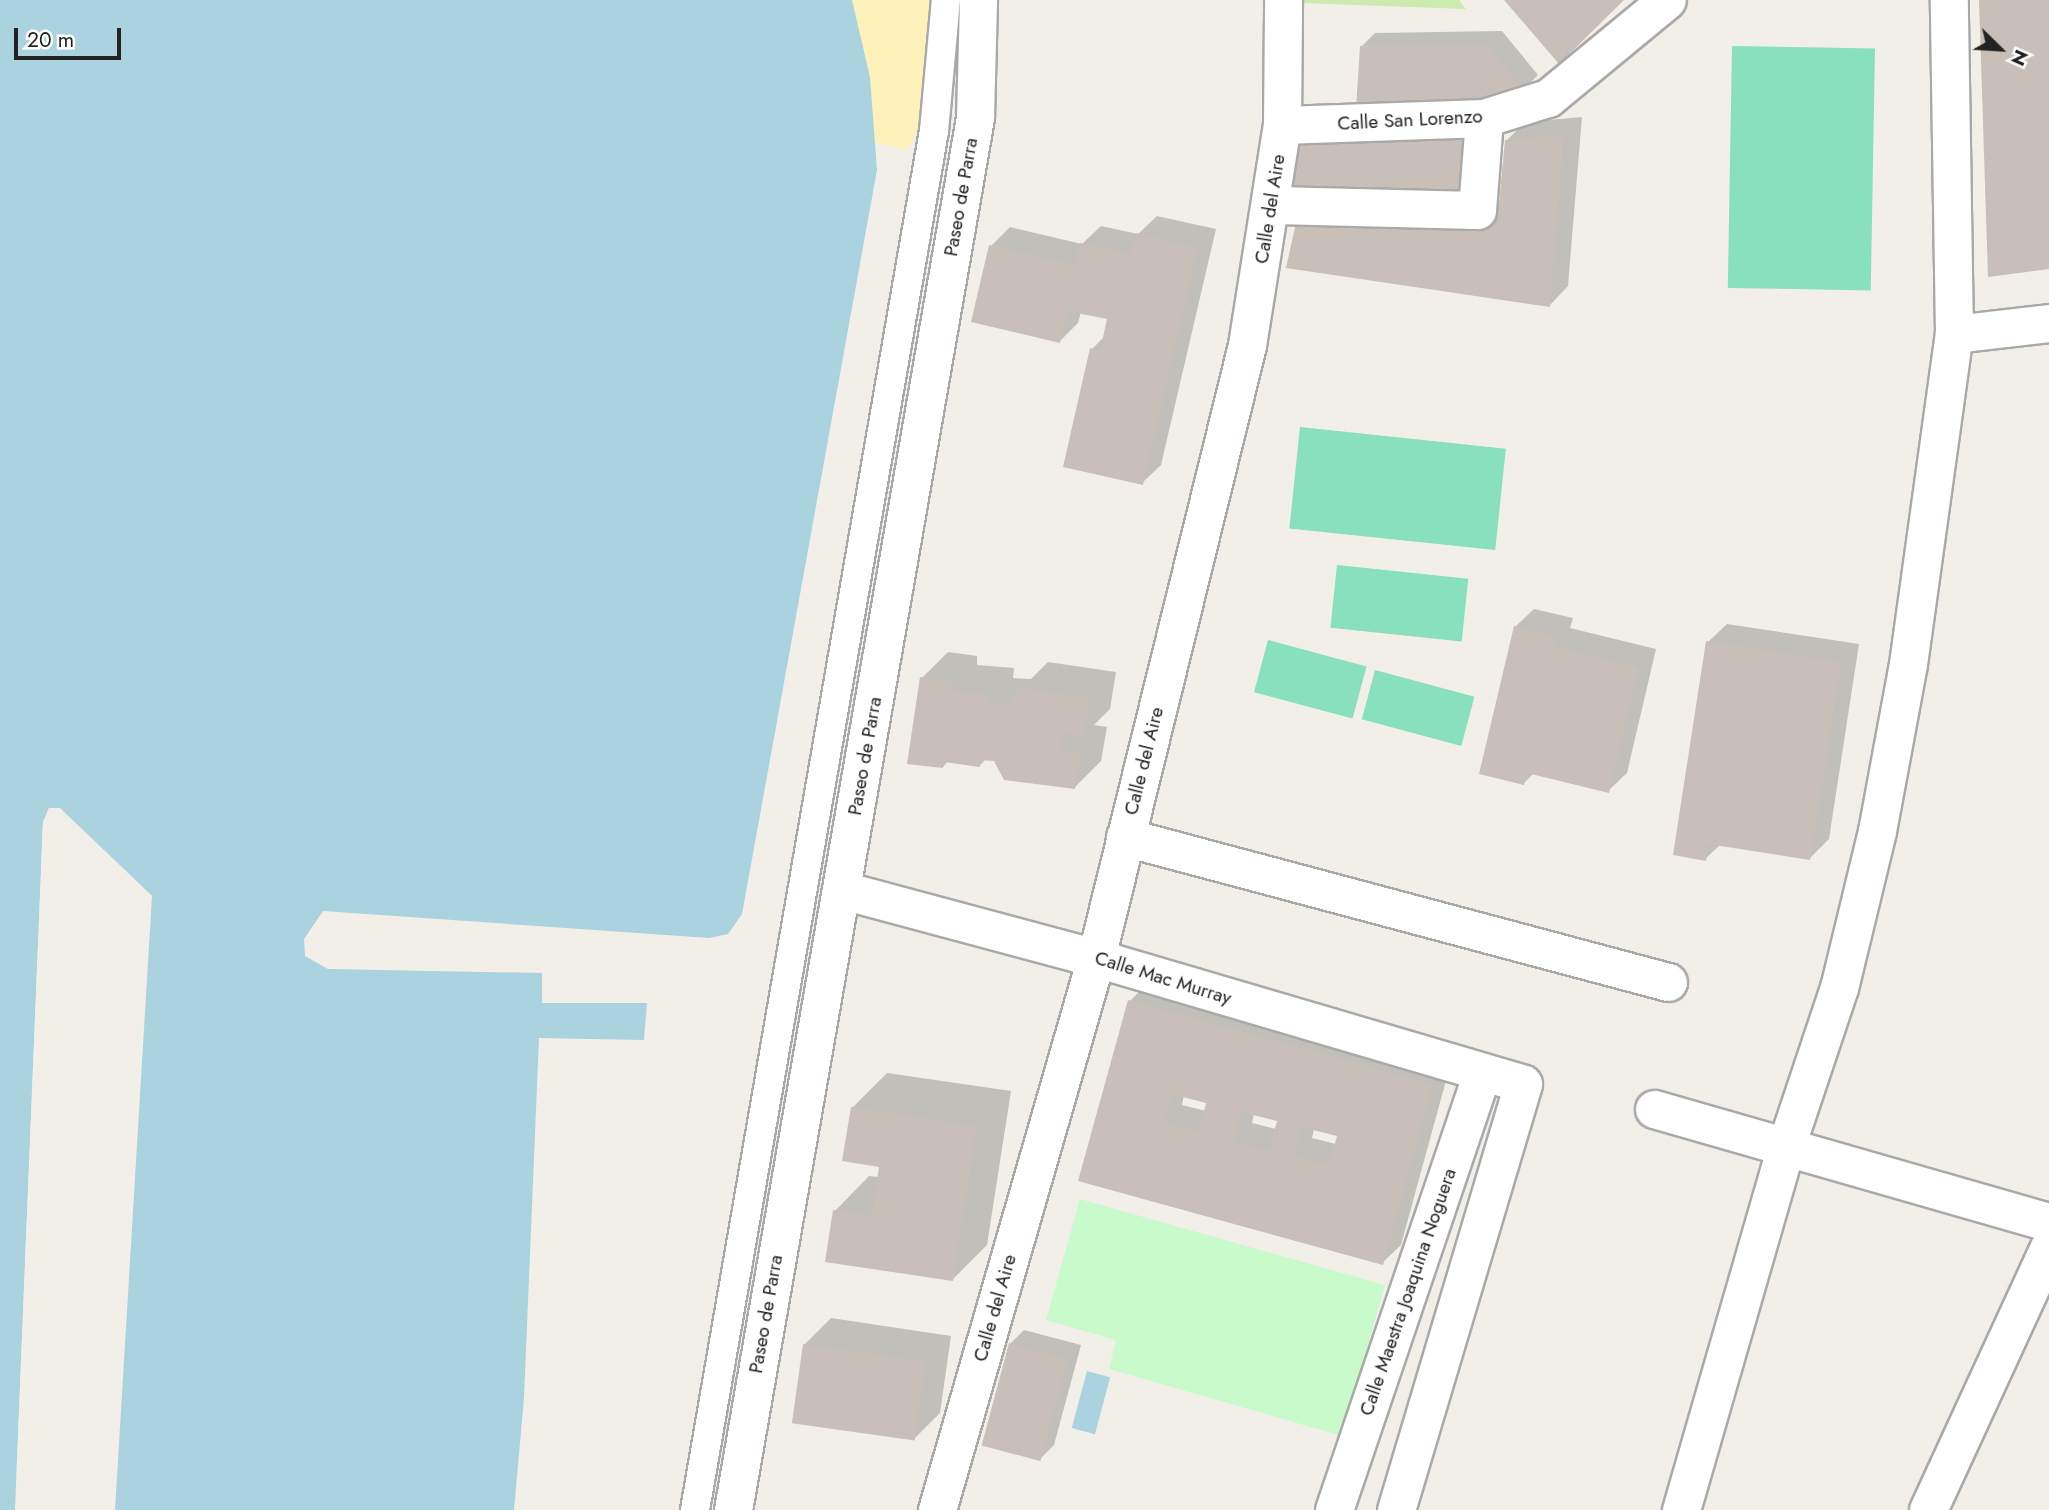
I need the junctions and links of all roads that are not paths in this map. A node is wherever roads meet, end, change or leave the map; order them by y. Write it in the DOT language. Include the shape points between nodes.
graph roads {
  1 [pos="946,0"];
  2 [pos="978,0"];
  3 [pos="1283,0"];
  4 [pos="1667,0"];
  5 [pos="1949,0"];
  6 [pos="1484,118"];
  7 [pos="1282,125"];
  8 [pos="1273,205"];
  9 [pos="2049,323"];
  10 [pos="1954,334"];
  11 [pos="1125,837"];
  12 [pos="842,890"];
  13 [pos="1096,958"];
  14 [pos="1668,982"];
  15 [pos="1482,1073"];
  16 [pos="1654,1109"];
  17 [pos="1785,1149"];
  18 [pos="2049,1222"];
  19 [pos="2049,1247"];
  20 [pos="695,1510"];
  21 [pos="733,1510"];
  22 [pos="937,1510"];
  23 [pos="1334,1510"];
  24 [pos="1396,1510"];
  25 [pos="1681,1510"];
  26 [pos="1928,1510"];
  1 -- 20 [label="street" via="934,131"];
  2 -- 12 [label="street, Paseo de Parra" via="975,117"];
  3 -- 7 [label="street, Calle del Aire"];
  4 -- 6 [label="street, Calle San Lorenzo" via="1548,98"];
  5 -- 10 [label="street"];
  6 -- 7 [label="street, Calle San Lorenzo"];
  6 -- 8 [label="street" via="1477,210"];
  7 -- 8 [label="street, Calle del Aire"];
  8 -- 11 [label="street, Calle del Aire" via="1247,345"];
  9 -- 10 [label="street"];
  10 -- 17 [label="street" via="1908,664 1877,831 1839,988"];
  11 -- 13 [label="street, Calle del Aire"];
  11 -- 14 [label="street"];
  12 -- 13 [label="street, Calle Mac Murray"];
  12 -- 21 [label="street, Paseo de Parra" via="825,965"];
  13 -- 15 [label="street, Calle Mac Murray"];
  13 -- 22 [label="street, Calle del Aire"];
  15 -- 23 [label="street, Calle Maestra Joaquina Noguera"];
  15 -- 24 [label="street, Calle Mac Murray" via="1523,1084"];
  16 -- 17 [label="street"];
  17 -- 18 [label="street"];
  17 -- 25 [label="street"];
  19 -- 26 [label="street"];
}
